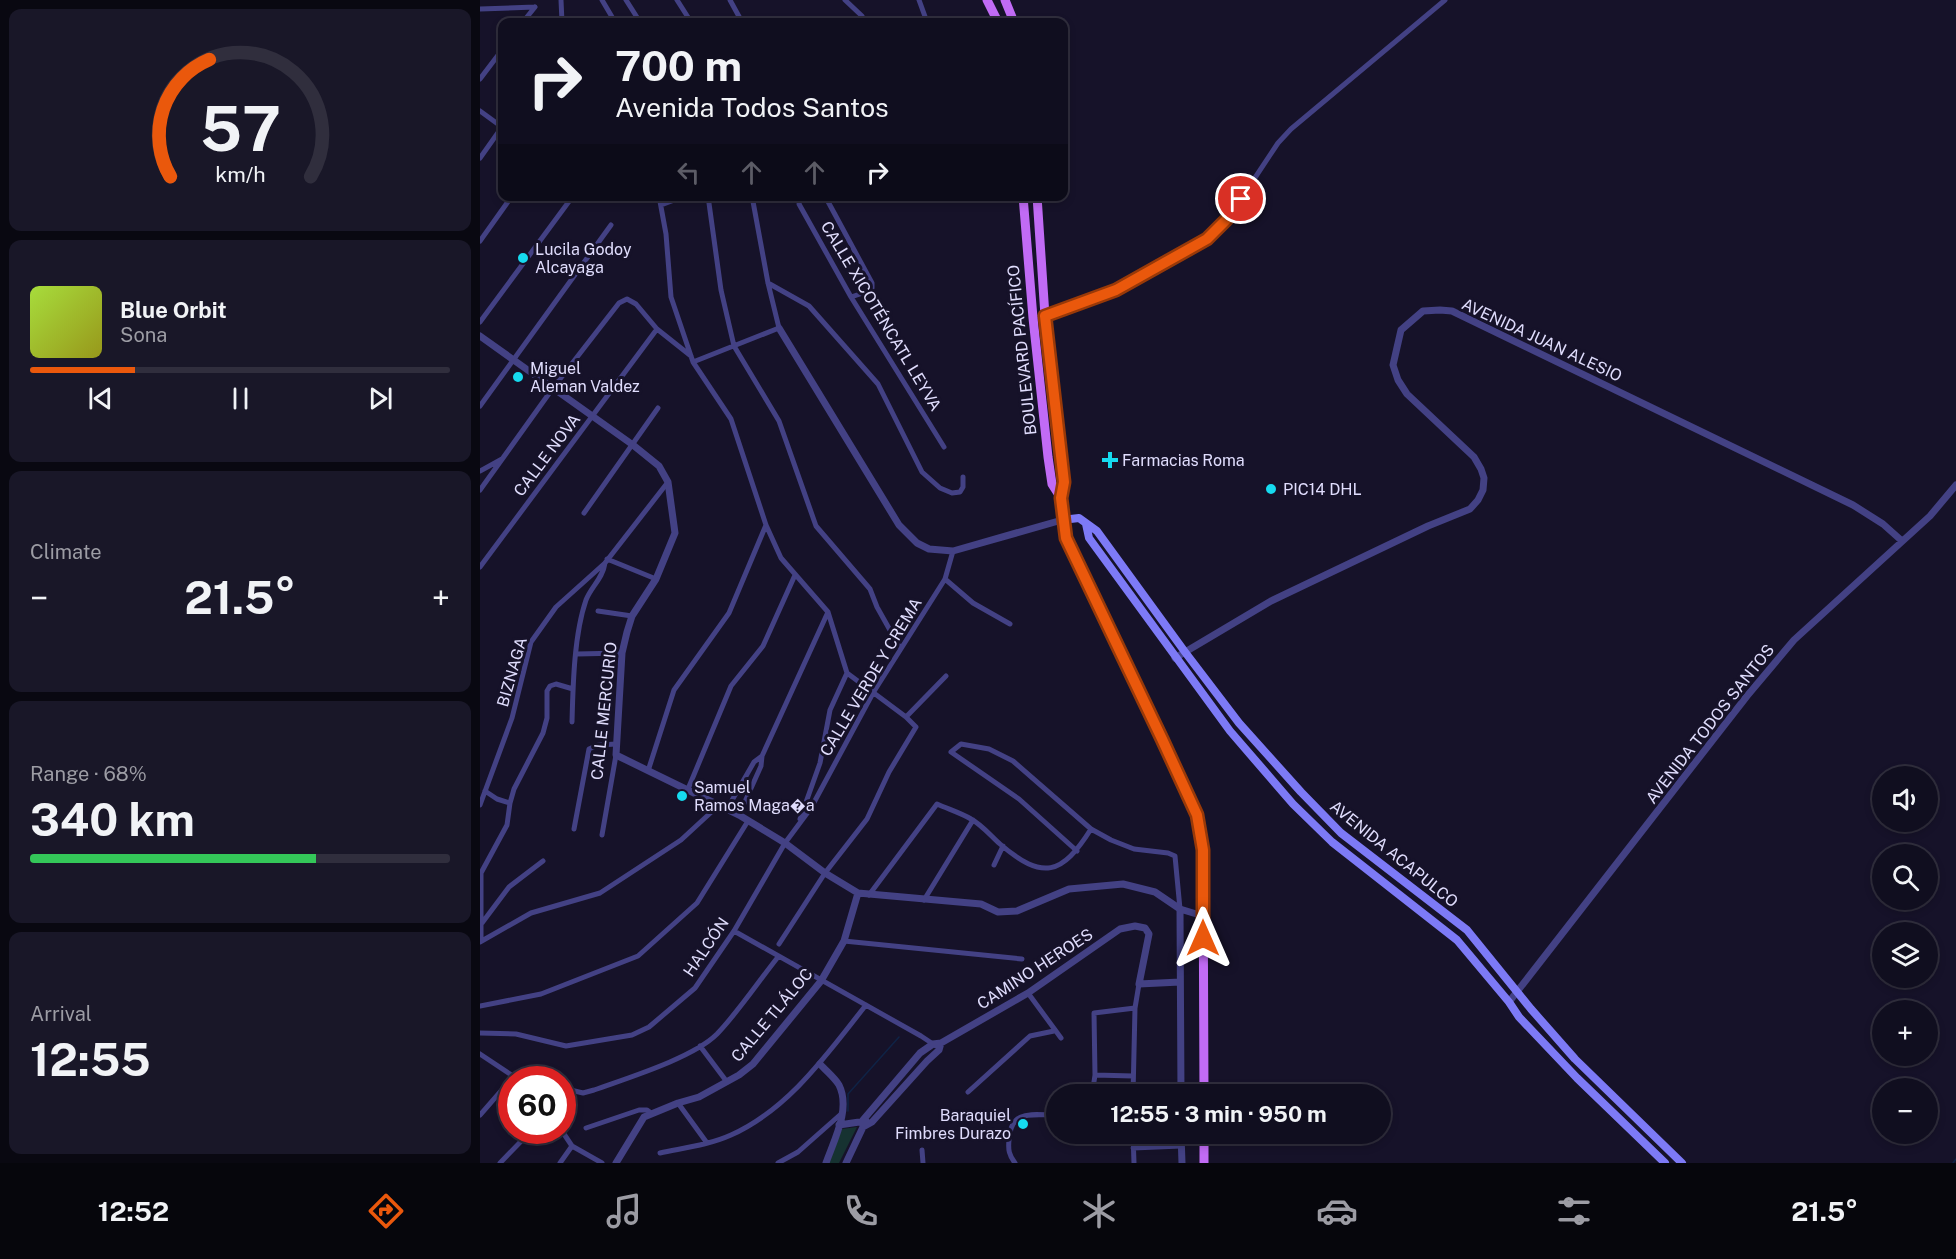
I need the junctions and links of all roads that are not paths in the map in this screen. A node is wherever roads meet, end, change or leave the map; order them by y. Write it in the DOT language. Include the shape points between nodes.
graph roads {
  1 [pos="492,0"];
  2 [pos="561,0"];
  3 [pos="626,0"];
  4 [pos="679,0"];
  5 [pos="730,0"];
  6 [pos="845,0"];
  7 [pos="919,0"];
  8 [pos="987,0"];
  9 [pos="1005,0"];
  10 [pos="1444,0"];
  11 [pos="603,1"];
  12 [pos="535,3"];
  13 [pos="493,8"];
  14 [pos="480,9"];
  15 [pos="526,18"];
  16 [pos="562,18"];
  17 [pos="613,18"];
  18 [pos="637,18"];
  19 [pos="689,18"];
  20 [pos="740,18"];
  21 [pos="863,18"];
  22 [pos="926,18"];
  23 [pos="996,18"];
  24 [pos="1012,18"];
  25 [pos="498,55"];
  26 [pos="480,79"];
  27 [pos="480,111"];
  28 [pos="498,124"];
  29 [pos="498,133"];
  30 [pos="480,158"];
  31 [pos="508,201"];
  32 [pos="569,201"];
  33 [pos="660,201"];
  34 [pos="672,201"];
  35 [pos="709,201"];
  36 [pos="753,201"];
  37 [pos="798,201"];
  38 [pos="800,201"];
  39 [pos="828,201"];
  40 [pos="1023,201"];
  41 [pos="1037,201"];
  42 [pos="799,204"];
  43 [pos="661,205"];
  44 [pos="611,225"];
  45 [pos="480,241"];
  46 [pos="768,284"];
  47 [pos="851,297"];
  48 [pos="1045,316"];
  49 [pos="1033,318"];
  50 [pos="480,322"];
  51 [pos="779,328"];
  52 [pos="657,329"];
  53 [pos="480,336"];
  54 [pos="734,346"];
  55 [pos="692,359"];
  56 [pos="514,360"];
  57 [pos="553,388"];
  58 [pos="480,406"];
  59 [pos="658,408"];
  60 [pos="592,417"];
  61 [pos="633,445"];
  62 [pos="944,447"];
  63 [pos="505,458"];
  64 [pos="480,471"];
  65 [pos="963,477"];
  66 [pos="668,482"];
  67 [pos="1956,484"];
  68 [pos="480,490"];
  69 [pos="1061,498"];
  70 [pos="584,513"];
  71 [pos="1062,520"];
  72 [pos="1086,524"];
  73 [pos="766,525"];
  74 [pos="1902,542"];
  75 [pos="953,551"];
  76 [pos="606,561"];
  77 [pos="480,567"];
  78 [pos="795,575"];
  79 [pos="656,579"];
  80 [pos="945,579"];
  81 [pos="598,611"];
  82 [pos="828,612"];
  83 [pos="632,616"];
  84 [pos="1010,624"];
  85 [pos="900,648"];
  86 [pos="1185,652"];
  87 [pos="577,654"];
  88 [pos="622,654"];
  89 [pos="1175,658"];
  90 [pos="847,673"];
  91 [pos="946,676"];
  92 [pos="573,689"];
  93 [pos="873,693"];
  94 [pos="906,717"];
  95 [pos="572,722"];
  96 [pos="616,744"];
  97 [pos="616,755"];
  98 [pos="762,756"];
  99 [pos="648,771"];
  100 [pos="688,789"];
  101 [pos="485,791"];
  102 [pos="510,803"];
  103 [pos="480,805"];
  104 [pos="719,805"];
  105 [pos="727,809"];
  106 [pos="739,815"];
  107 [pos="973,820"];
  108 [pos="748,821"];
  109 [pos="798,826"];
  110 [pos="574,829"];
  111 [pos="1091,829"];
  112 [pos="602,835"];
  113 [pos="785,843"];
  114 [pos="1002,846"];
  115 [pos="1077,851"];
  116 [pos="543,861"];
  117 [pos="994,865"];
  118 [pos="825,873"];
  119 [pos="858,893"];
  120 [pos="869,895"];
  121 [pos="924,900"];
  122 [pos="1180,909"];
  123 [pos="1203,916"];
  124 [pos="481,924"];
  125 [pos="734,931"];
  126 [pos="844,941"];
  127 [pos="480,942"];
  128 [pos="779,944"];
  129 [pos="778,957"];
  130 [pos="1022,959"];
  131 [pos="821,981"];
  132 [pos="1180,982"];
  133 [pos="1140,984"];
  134 [pos="1518,992"];
  135 [pos="1028,993"];
  136 [pos="1509,1002"];
  137 [pos="866,1005"];
  138 [pos="480,1006"];
  139 [pos="1135,1008"];
  140 [pos="1054,1031"];
  141 [pos="480,1033"];
  142 [pos="1061,1038"];
  143 [pos="938,1046"];
  144 [pos="700,1047"];
  145 [pos="480,1054"];
  146 [pos="820,1064"];
  147 [pos="498,1066"];
  148 [pos="1095,1075"];
  149 [pos="1133,1076"];
  150 [pos="727,1082"];
  151 [pos="1094,1084"];
  152 [pos="1133,1084"];
  153 [pos="1181,1084"];
  154 [pos="1204,1084"];
  155 [pos="576,1091"];
  156 [pos="968,1092"];
  157 [pos="498,1096"];
  158 [pos="678,1103"];
  159 [pos="651,1113"];
  160 [pos="841,1114"];
  161 [pos="480,1115"];
  162 [pos="1046,1115"];
  163 [pos="863,1124"];
  164 [pos="839,1125"];
  165 [pos="586,1128"];
  166 [pos="707,1143"];
  167 [pos="518,1144"];
  168 [pos="1134,1144"];
  169 [pos="1204,1144"];
  170 [pos="572,1146"];
  171 [pos="1181,1146"];
  172 [pos="1134,1148"];
  173 [pos="922,1150"];
  174 [pos="660,1153"];
  175 [pos="500,1163"];
  176 [pos="560,1163"];
  177 [pos="603,1163"];
  178 [pos="616,1163"];
  179 [pos="778,1163"];
  180 [pos="826,1163"];
  181 [pos="846,1163"];
  182 [pos="923,1163"];
  183 [pos="1015,1163"];
  184 [pos="1134,1163"];
  185 [pos="1182,1163"];
  186 [pos="1204,1163"];
  187 [pos="1665,1163"];
  188 [pos="1682,1163"];
  1 -- 13 [label="street"];
  2 -- 16 [label="street"];
  3 -- 18 [label="street"];
  4 -- 19 [label="street"];
  5 -- 20 [label="street"];
  6 -- 21 [label="street"];
  7 -- 22 [label="street"];
  8 -- 23 [label="main road"];
  9 -- 24 [label="main road"];
  10 -- 48 [label="street" via="1278,143 1229,217 1207,239 1116,290"];
  11 -- 17 [label="street"];
  12 -- 13 [label="street"];
  12 -- 15 [label="street"];
  13 -- 14 [label="street"];
  25 -- 26 [label="street"];
  27 -- 28 [label="street"];
  29 -- 30 [label="street"];
  31 -- 45 [label="street"];
  32 -- 50 [label="street"];
  33 -- 43 [label="street"];
  34 -- 43 [label="street"];
  35 -- 54 [label="street" via="721,290"];
  36 -- 46 [label="street"];
  37 -- 42 [label="street, CALLE XICOTÉNCATL LEYVA"];
  38 -- 42 [label="street"];
  39 -- 47 [label="street" via="872,283 869,291"];
  40 -- 49 [label="main road, BOULEVARD PACÍFICO"];
  41 -- 48 [label="main road, BOULEVARD PACÍFICO"];
  42 -- 47 [label="street, CALLE XICOTÉNCATL LEYVA"];
  43 -- 55 [label="street" via="671,297"];
  44 -- 56 [label="street"];
  46 -- 51 [label="street"];
  46 -- 65 [label="street" via="809,306 878,384 922,472 952,493 960,492"];
  47 -- 62 [label="street, CALLE XICOTÉNCATL LEYVA"];
  48 -- 49 [label="street"];
  48 -- 69 [label="main road, BOULEVARD PACÍFICO" via="1064,482"];
  49 -- 69 [label="main road, BOULEVARD PACÍFICO" via="1052,484"];
  51 -- 54 [label="street"];
  51 -- 75 [label="street" via="899,525 928,549"];
  52 -- 55 [label="street"];
  52 -- 57 [label="street" via="636,304 627,299 619,303"];
  52 -- 60 [label="street, CALLE NOVA"];
  53 -- 56 [label="street, CALLE MERCURIO"];
  54 -- 55 [label="street"];
  54 -- 85 [label="street" via="779,421 816,526 870,589"];
  55 -- 73 [label="street" via="731,419"];
  56 -- 57 [label="street, CALLE MERCURIO"];
  56 -- 58 [label="street"];
  57 -- 60 [label="street, CALLE MERCURIO"];
  57 -- 63 [label="street"];
  59 -- 61 [label="street"];
  60 -- 61 [label="street, CALLE MERCURIO"];
  60 -- 77 [label="street, CALLE NOVA"];
  61 -- 66 [label="street, CALLE MERCURIO" via="659,466"];
  61 -- 70 [label="street"];
  63 -- 64 [label="street"];
  63 -- 68 [label="street"];
  66 -- 76 [label="street, BIZNAGA"];
  66 -- 79 [label="street, CALLE MERCURIO" via="675,533"];
  67 -- 74 [label="street, AVENIDA TODOS SANTOS"];
  69 -- 71 [label="main road, BOULEVARD PACÍFICO"];
  71 -- 72 [label="main road" via="1079,518"];
  71 -- 75 [label="street"];
  71 -- 123 [label="main road, BOULEVARD PACÍFICO" via="1066,538 1197,815 1203,850"];
  72 -- 86 [label="main road, AVENIDA ACAPULCO" via="1097,531"];
  72 -- 89 [label="main road, AVENIDA ACAPULCO" via="1089,538"];
  73 -- 78 [label="street"];
  73 -- 99 [label="street" via="729,613 674,690"];
  74 -- 86 [label="street, AVENIDA JUAN ALESIO" via="1853,505 1641,402 1452,311 1423,311 1401,330 1393,365 1407,394 1474,457 1484,478 1478,500 1470,508 1272,601"];
  74 -- 134 [label="street, AVENIDA TODOS SANTOS" via="1794,640"];
  75 -- 80 [label="street, CALLE VERDE Y CREMA"];
  76 -- 79 [label="street"];
  76 -- 87 [label="street" via="586,598"];
  76 -- 101 [label="street, BIZNAGA" via="556,607 531,642 512,718"];
  78 -- 82 [label="street"];
  78 -- 100 [label="street" via="763,646 731,686"];
  79 -- 83 [label="street, CALLE MERCURIO"];
  80 -- 84 [label="street" via="973,603"];
  80 -- 85 [label="street, CALLE VERDE Y CREMA"];
  81 -- 83 [label="street"];
  82 -- 90 [label="street"];
  82 -- 98 [label="street"];
  83 -- 88 [label="street, CALLE MERCURIO"];
  85 -- 93 [label="street, CALLE VERDE Y CREMA"];
  86 -- 89 [label="street, AVENIDA JUAN ALESIO"];
  86 -- 134 [label="main road, AVENIDA ACAPULCO" via="1239,723 1341,833 1467,930"];
  87 -- 88 [label="street"];
  87 -- 92 [label="street"];
  88 -- 96 [label="street, CALLE MERCURIO"];
  89 -- 136 [label="main road, AVENIDA ACAPULCO" via="1230,731 1293,804 1332,842 1457,940"];
  90 -- 93 [label="street"];
  90 -- 109 [label="street" via="830,710 820,763"];
  91 -- 94 [label="street"];
  92 -- 95 [label="street"];
  92 -- 102 [label="street" via="556,684 547,691 543,733"];
  93 -- 94 [label="street"];
  93 -- 109 [label="street, CALLE VERDE Y CREMA"];
  94 -- 118 [label="street" via="916,727 867,819"];
  96 -- 97 [label="street, CALLE MERCURIO"];
  96 -- 110 [label="street" via="590,748"];
  97 -- 99 [label="street"];
  97 -- 112 [label="street, CALLE MERCURIO"];
  98 -- 105 [label="street" via="753,762"];
  98 -- 106 [label="street" via="762,766"];
  99 -- 100 [label="street"];
  100 -- 104 [label="street"];
  101 -- 102 [label="street"];
  101 -- 103 [label="street, BIZNAGA"];
  102 -- 124 [label="street" via="507,825 481,873"];
  104 -- 105 [label="street"];
  104 -- 127 [label="street" via="681,840 600,893 531,913"];
  105 -- 106 [label="street"];
  106 -- 108 [label="street"];
  107 -- 114 [label="street"];
  107 -- 120 [label="street" via="937,804"];
  107 -- 121 [label="street"];
  108 -- 113 [label="street"];
  108 -- 138 [label="street" via="697,903 638,956 541,994"];
  109 -- 113 [label="street, CALLE VERDE Y CREMA"];
  111 -- 115 [label="street"];
  111 -- 115 [label="street" via="1013,761 989,749 961,744 951,752 1019,800"];
  111 -- 122 [label="street" via="1134,849 1175,856"];
  113 -- 118 [label="street"];
  113 -- 125 [label="street, HALCÓN"];
  114 -- 115 [label="street" via="1035,867 1048,869"];
  114 -- 117 [label="street"];
  116 -- 124 [label="street" via="509,887"];
  118 -- 119 [label="street"];
  118 -- 128 [label="street"];
  119 -- 120 [label="street"];
  119 -- 126 [label="street, CALLE TLÁLOC"];
  120 -- 121 [label="street"];
  121 -- 122 [label="street" via="981,904 1008,912 1069,889 1123,884 1155,892"];
  122 -- 123 [label="street"];
  122 -- 132 [label="street"];
  123 -- 154 [label="main road, BOULEVARD PACÍFICO"];
  124 -- 127 [label="street"];
  125 -- 129 [label="street"];
  125 -- 141 [label="street, HALCÓN" via="695,988 649,1027 632,1035 567,1046 516,1034"];
  126 -- 130 [label="street"];
  126 -- 131 [label="street, CALLE TLÁLOC"];
  129 -- 131 [label="street"];
  129 -- 144 [label="street" via="716,1035"];
  131 -- 137 [label="street"];
  131 -- 150 [label="street, CALLE TLÁLOC" via="753,1064"];
  132 -- 133 [label="street"];
  132 -- 153 [label="street"];
  133 -- 135 [label="street, CAMINO HEROES" via="1149,934 1145,928 1135,926 1120,929"];
  133 -- 139 [label="street"];
  134 -- 136 [label="street, AVENIDA TODOS SANTOS"];
  134 -- 188 [label="main road, AVENIDA ACAPULCO" via="1575,1059"];
  135 -- 140 [label="street"];
  135 -- 143 [label="street, CAMINO HEROES"];
  136 -- 187 [label="main road, AVENIDA ACAPULCO" via="1577,1078"];
  137 -- 143 [label="street"];
  137 -- 146 [label="street"];
  139 -- 148 [label="street" via="1094,1013"];
  139 -- 149 [label="street"];
  140 -- 142 [label="street"];
  140 -- 156 [label="street" via="1030,1036"];
  143 -- 163 [label="street" via="872,1122"];
  143 -- 163 [label="street" via="920,1053"];
  144 -- 150 [label="street"];
  144 -- 155 [label="street" via="594,1090"];
  145 -- 147 [label="street"];
  146 -- 160 [label="street" via="842,1093"];
  146 -- 166 [label="street" via="765,1116"];
  148 -- 149 [label="street"];
  148 -- 151 [label="street"];
  149 -- 152 [label="street"];
  150 -- 158 [label="street, CALLE TLÁLOC"];
  157 -- 161 [label="street"];
  158 -- 159 [label="street, CALLE TLÁLOC"];
  158 -- 166 [label="street"];
  159 -- 165 [label="street" via="639,1110"];
  159 -- 178 [label="street, CALLE TLÁLOC" via="639,1122"];
  160 -- 164 [label="street"];
  160 -- 179 [label="street" via="798,1152"];
  162 -- 183 [label="street" via="1023,1115 1015,1120 1010,1128 1008,1153"];
  163 -- 164 [label="street"];
  163 -- 181 [label="street"];
  164 -- 180 [label="street"];
  166 -- 174 [label="street"];
  167 -- 175 [label="street"];
  168 -- 172 [label="street"];
  169 -- 186 [label="main road"];
  170 -- 176 [label="street"];
  170 -- 177 [label="street"];
  171 -- 172 [label="street"];
  171 -- 185 [label="street"];
  172 -- 184 [label="street"];
  173 -- 182 [label="street"];
}
